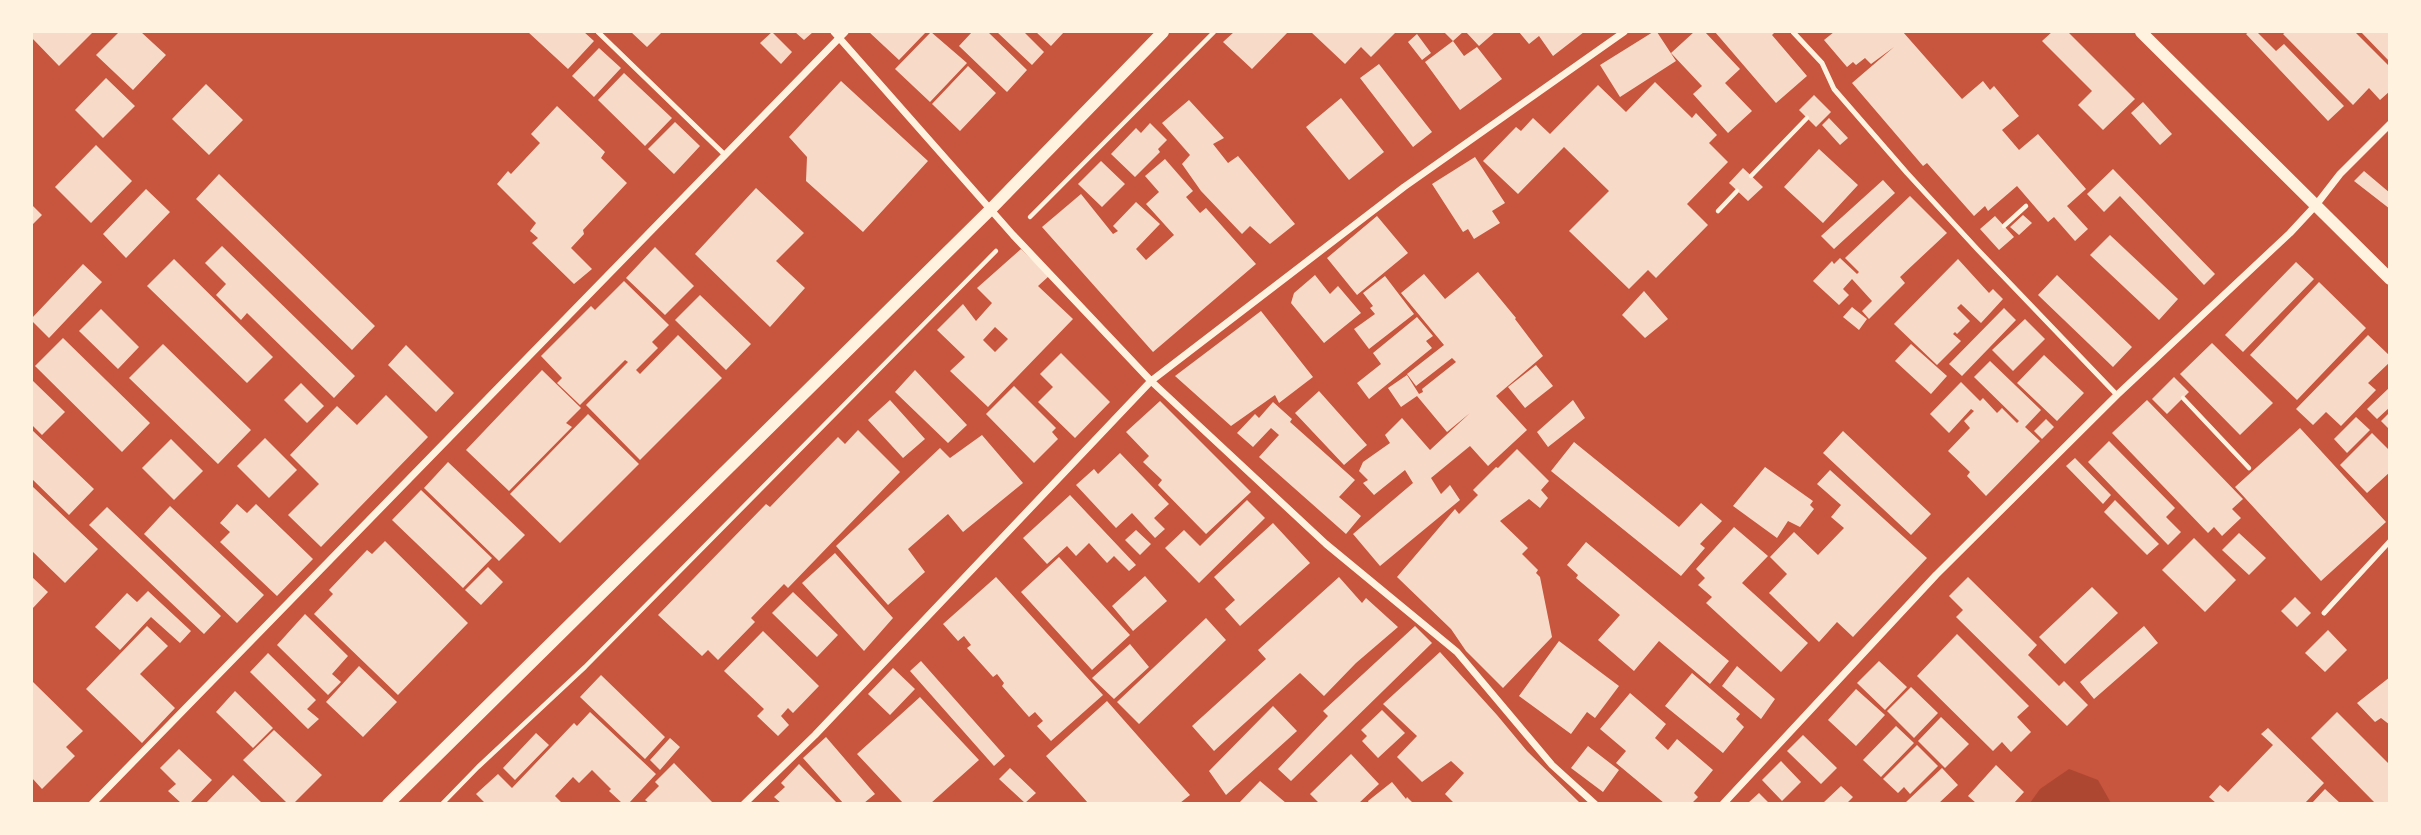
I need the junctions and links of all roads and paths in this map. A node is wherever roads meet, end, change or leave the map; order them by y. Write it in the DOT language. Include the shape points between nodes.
graph roads {
  1 [pos="598,32"];
  2 [pos="1163,32"];
  3 [pos="1214,32"];
  4 [pos="1624,32"];
  5 [pos="1793,32"];
  6 [pos="2141,32"];
  7 [pos="840,33"];
  8 [pos="1807,118"];
  9 [pos="2389,124"];
  10 [pos="725,155"];
  11 [pos="1751,176"];
  12 [pos="1737,191"];
  13 [pos="2026,205"];
  14 [pos="2316,205"];
  15 [pos="991,209"];
  16 [pos="1717,211"];
  17 [pos="2004,226"];
  18 [pos="1013,235"];
  19 [pos="2389,279"];
  20 [pos="1151,381"];
  21 [pos="2117,395"];
  22 [pos="2183,398"];
  23 [pos="2249,468"];
  24 [pos="2389,541"];
  25 [pos="2324,613"];
  26 [pos="92,803"];
  27 [pos="388,803"];
  28 [pos="442,803"];
  29 [pos="744,803"];
  30 [pos="1595,803"];
  31 [pos="1723,803"];
  1 -- 10 [label="lane"];
  2 -- 15 [label="street"];
  3 -- 18 [label="path"];
  4 -- 20 [label="street" via="1404,187"];
  5 -- 21 [label="lane" via="1822,63 1834,89 1907,173"];
  6 -- 14 [label="street"];
  7 -- 10 [label="street"];
  7 -- 15 [label="street"];
  8 -- 11 [label="path"];
  9 -- 14 [label="street"];
  10 -- 26 [label="street"];
  12 -- 16 [label="path"];
  13 -- 17 [label="path"];
  14 -- 19 [label="street"];
  14 -- 21 [label="street"];
  15 -- 18 [label="street"];
  15 -- 27 [label="street"];
  18 -- 20 [label="street"];
  18 -- 28 [label="path" via="584,667"];
  20 -- 29 [label="street" via="815,735"];
  20 -- 30 [label="street" via="1326,544 1457,652 1552,765"];
  21 -- 31 [label="street" via="1936,575"];
  22 -- 23 [label="path"];
  24 -- 25 [label="lane"];
}
